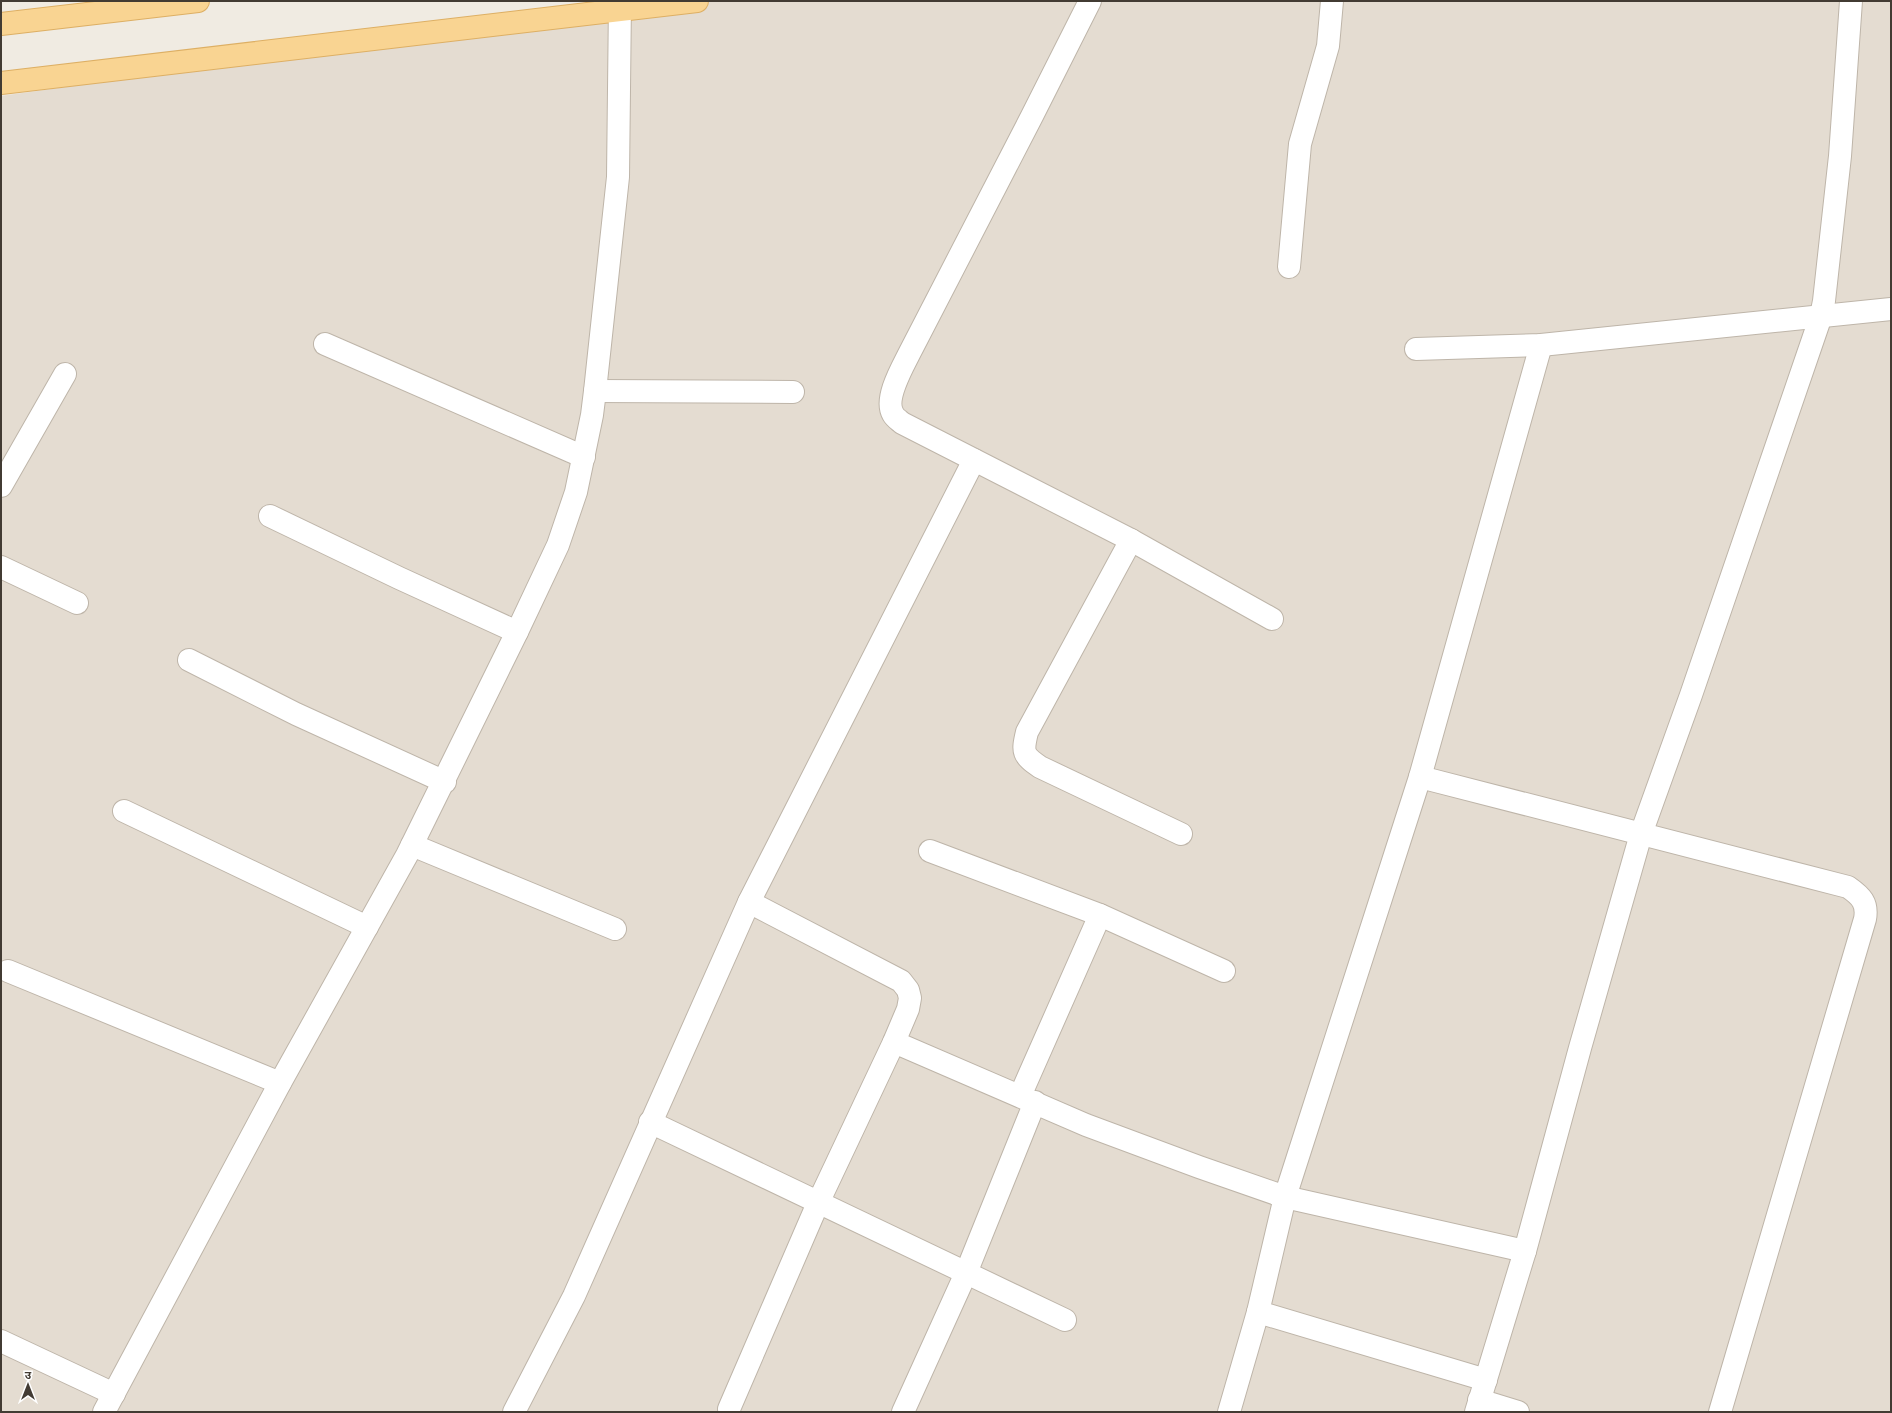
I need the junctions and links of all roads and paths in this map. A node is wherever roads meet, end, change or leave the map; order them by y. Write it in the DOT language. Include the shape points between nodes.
graph roads {
  1 [pos="198,1"];
  2 [pos="697,1"];
  3 [pos="1090,1"];
  4 [pos="1332,1"];
  5 [pos="1851,1"];
  6 [pos="620,5"];
  7 [pos="1,24"];
  8 [pos="1,83"];
  9 [pos="1289,267"];
  10 [pos="1891,310"];
  11 [pos="1821,316"];
  12 [pos="325,344"];
  13 [pos="1541,345"];
  14 [pos="1416,349"];
  15 [pos="65,374"];
  16 [pos="595,391"];
  17 [pos="793,392"];
  18 [pos="584,457"];
  19 [pos="974,460"];
  20 [pos="1,486"];
  21 [pos="270,516"];
  22 [pos="1131,540"];
  23 [pos="1,567"];
  24 [pos="77,603"];
  25 [pos="1272,619"];
  26 [pos="517,632"];
  27 [pos="189,660"];
  28 [pos="1420,776"];
  29 [pos="445,782"];
  30 [pos="124,811"];
  31 [pos="1181,834"];
  32 [pos="1641,834"];
  33 [pos="412,845"];
  34 [pos="930,851"];
  35 [pos="749,902"];
  36 [pos="1100,915"];
  37 [pos="367,927"];
  38 [pos="615,929"];
  39 [pos="8,971"];
  40 [pos="1224,971"];
  41 [pos="894,1042"];
  42 [pos="280,1082"];
  43 [pos="1028,1099"];
  44 [pos="650,1122"];
  45 [pos="1285,1196"];
  46 [pos="818,1203"];
  47 [pos="1525,1251"];
  48 [pos="966,1273"];
  49 [pos="1258,1312"];
  50 [pos="1065,1320"];
  51 [pos="1,1341"];
  52 [pos="1486,1380"];
  53 [pos="109,1403"];
  54 [pos="1477,1406"];
  55 [pos="729,1409"];
  56 [pos="514,1412"];
  57 [pos="903,1412"];
  58 [pos="1229,1412"];
  59 [pos="1518,1412"];
  60 [pos="1720,1412"];
  1 -- 7 [label="main road"];
  2 -- 6 [label="main road"];
  3 -- 19 [label="street" via="909,354 893,391 893,414 902,424"];
  4 -- 9 [label="street" via="1328,46 1300,144"];
  5 -- 11 [label="street" via="1840,156"];
  6 -- 8 [label="main road"];
  6 -- 16 [label="street" via="618,177"];
  10 -- 11 [label="street"];
  11 -- 13 [label="street"];
  11 -- 32 [label="street"];
  12 -- 18 [label="street"];
  13 -- 14 [label="street"];
  13 -- 28 [label="street"];
  15 -- 20 [label="street"];
  16 -- 17 [label="street"];
  16 -- 18 [label="street"];
  18 -- 26 [label="street" via="576,492 558,545"];
  19 -- 22 [label="street"];
  19 -- 35 [label="street"];
  21 -- 26 [label="street"];
  22 -- 25 [label="street"];
  22 -- 31 [label="street" via="1028,732 1023,748 1026,757 1040,767"];
  23 -- 24 [label="street"];
  26 -- 29 [label="street"];
  27 -- 29 [label="street" via="296,714"];
  28 -- 32 [label="street"];
  28 -- 45 [label="street"];
  29 -- 33 [label="street"];
  30 -- 37 [label="street"];
  32 -- 47 [label="street"];
  32 -- 60 [label="street" via="1848,887 1863,899 1866,910"];
  33 -- 37 [label="street"];
  33 -- 38 [label="street"];
  34 -- 36 [label="street"];
  35 -- 41 [label="street" via="901,981 910,998 908,1010"];
  35 -- 44 [label="street"];
  36 -- 40 [label="street"];
  36 -- 43 [label="street"];
  37 -- 42 [label="street"];
  39 -- 42 [label="street"];
  41 -- 43 [label="street"];
  41 -- 46 [label="street"];
  42 -- 53 [label="street"];
  43 -- 45 [label="street" via="1093,1127"];
  43 -- 48 [label="street"];
  44 -- 46 [label="street"];
  44 -- 56 [label="street" via="574,1296"];
  45 -- 47 [label="street"];
  45 -- 49 [label="street"];
  46 -- 48 [label="street"];
  46 -- 55 [label="street"];
  47 -- 52 [label="street"];
  48 -- 50 [label="street"];
  48 -- 57 [label="street"];
  49 -- 52 [label="street"];
  49 -- 58 [label="street"];
  51 -- 53 [label="street"];
  52 -- 54 [label="street"];
  54 -- 59 [label="street"];
}
